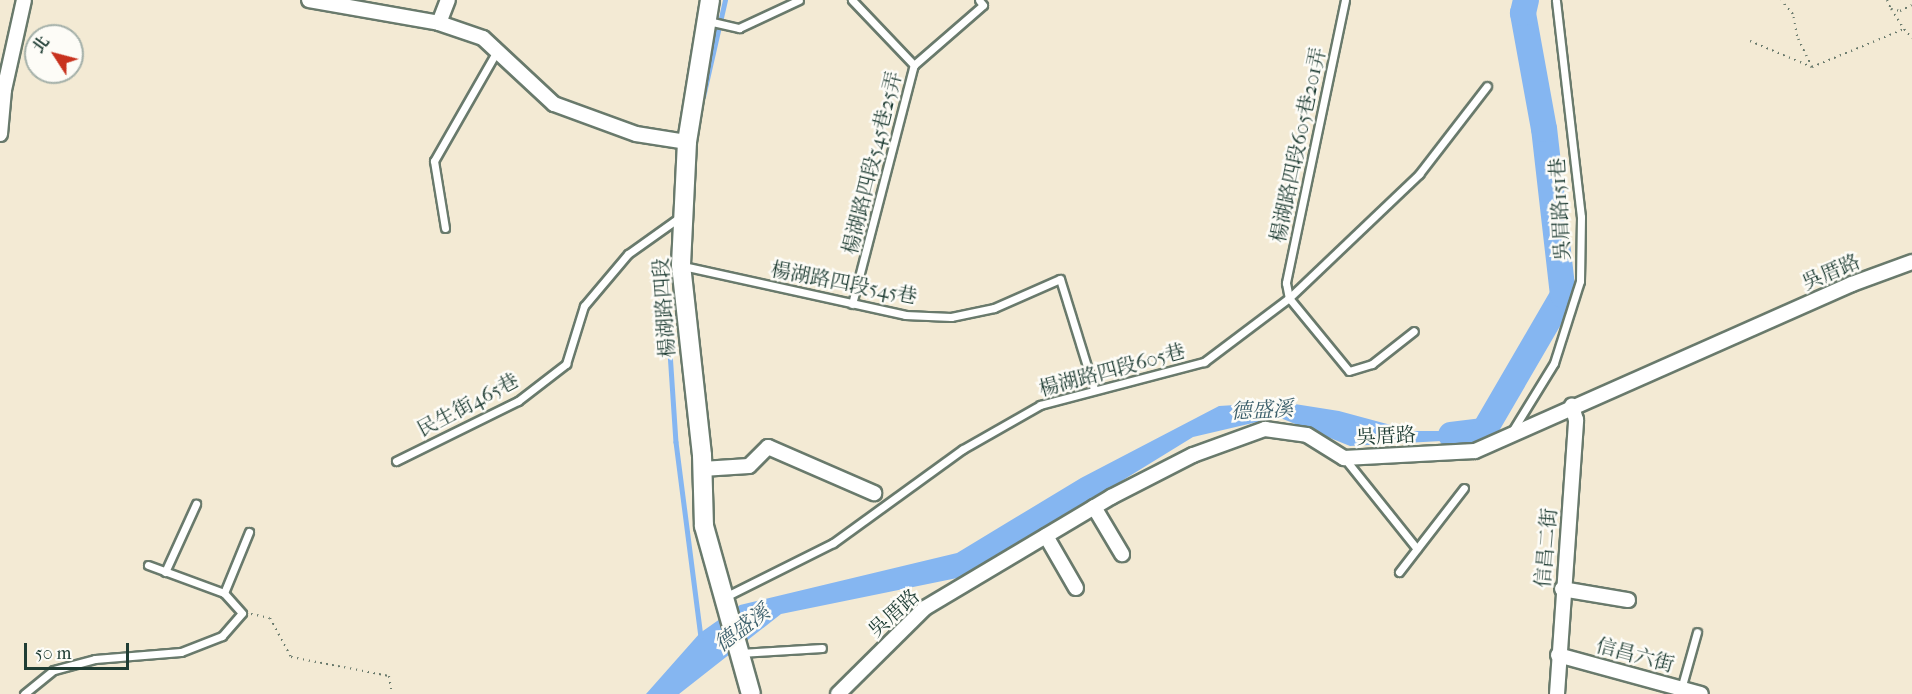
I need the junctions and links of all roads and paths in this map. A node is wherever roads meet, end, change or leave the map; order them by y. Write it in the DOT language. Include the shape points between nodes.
graph roads {
  1 [pos="24,0"];
  2 [pos="309,0"];
  3 [pos="448,0"];
  4 [pos="711,0"];
  5 [pos="800,0"];
  6 [pos="852,0"];
  7 [pos="979,0"];
  8 [pos="1345,0"];
  9 [pos="1556,0"];
  10 [pos="1781,0"];
  11 [pos="1887,0"];
  12 [pos="1912,5"];
  13 [pos="1891,9"];
  14 [pos="708,21"];
  15 [pos="439,23"];
  16 [pos="1904,29"];
  17 [pos="1912,38"];
  18 [pos="1750,41"];
  19 [pos="498,49"];
  20 [pos="914,65"];
  21 [pos="1812,67"];
  22 [pos="1486,86"];
  23 [pos="2,90"];
  24 [pos="0,134"];
  25 [pos="687,142"];
  26 [pos="685,214"];
  27 [pos="445,228"];
  28 [pos="1912,262"];
  29 [pos="681,265"];
  30 [pos="1289,298"];
  31 [pos="852,304"];
  32 [pos="1414,331"];
  33 [pos="1094,389"];
  34 [pos="1572,406"];
  35 [pos="1509,436"];
  36 [pos="1344,458"];
  37 [pos="396,461"];
  38 [pos="702,469"];
  39 [pos="1464,488"];
  40 [pos="874,493"];
  41 [pos="196,504"];
  42 [pos="1094,507"];
  43 [pos="249,532"];
  44 [pos="1046,536"];
  45 [pos="1417,549"];
  46 [pos="1122,554"];
  47 [pos="148,565"];
  48 [pos="165,572"];
  49 [pos="1399,572"];
  50 [pos="1076,588"];
  51 [pos="1562,589"];
  52 [pos="224,593"];
  53 [pos="1628,600"];
  54 [pos="723,605"];
  55 [pos="242,613"];
  56 [pos="1697,632"];
  57 [pos="822,648"];
  58 [pos="738,653"];
  59 [pos="1558,655"];
  60 [pos="1681,691"];
  61 [pos="24,694"];
  62 [pos="392,694"];
  63 [pos="751,694"];
  64 [pos="838,694"];
  65 [pos="1557,694"];
  66 [pos="1701,694"];
  1 -- 23 [label="street"];
  2 -- 15 [label="street"];
  3 -- 15 [label="street"];
  4 -- 14 [label="street, 楊湖路四段"];
  5 -- 14 [label="lane" via="739,28"];
  6 -- 20 [label="lane"];
  7 -- 20 [label="lane" via="983,5"];
  8 -- 30 [label="lane, 楊湖路四段605巷201弄" via="1286,283"];
  9 -- 35 [label="lane, 吳眉路151巷" via="1581,217 1580,281 1554,363"];
  10 -- 21 [label="path" via="1793,14 1797,36"];
  11 -- 13 [label="path"];
  12 -- 13 [label="path" via="1900,11"];
  13 -- 16 [label="path"];
  14 -- 25 [label="street, 楊湖路四段"];
  15 -- 19 [label="street" via="483,38"];
  16 -- 17 [label="path"];
  16 -- 21 [label="path"];
  18 -- 21 [label="path"];
  19 -- 25 [label="street" via="554,104 636,134"];
  19 -- 27 [label="lane" via="434,161"];
  20 -- 31 [label="lane, 楊湖路四段545巷25弄"];
  22 -- 30 [label="lane, 楊湖路四段605巷" via="1419,174"];
  23 -- 24 [label="street"];
  25 -- 26 [label="street, 楊湖路四段"];
  26 -- 29 [label="street, 楊湖路四段"];
  26 -- 37 [label="lane, 民生街465巷" via="628,254 584,306 566,364 518,401"];
  28 -- 34 [label="street, 吳厝路" via="1852,284"];
  29 -- 31 [label="lane, 楊湖路四段545巷"];
  29 -- 38 [label="street, 楊湖路四段"];
  30 -- 32 [label="lane" via="1349,371 1372,364"];
  30 -- 33 [label="lane, 楊湖路四段605巷" via="1204,362 1148,379"];
  31 -- 33 [label="lane, 楊湖路四段545巷" via="905,315 951,317 994,308 1060,279"];
  33 -- 54 [label="lane, 楊湖路四段605巷" via="1030,411 963,449 833,543"];
  34 -- 35 [label="street, 吳厝路"];
  34 -- 51 [label="street, 信昌二街" via="1576,420"];
  35 -- 36 [label="street, 吳厝路" via="1475,451"];
  36 -- 42 [label="street, 吳厝路" via="1307,435 1264,429 1193,455"];
  36 -- 45 [label="lane"];
  38 -- 40 [label="street" via="749,466 768,447"];
  38 -- 54 [label="street, 楊湖路四段" via="704,526"];
  39 -- 45 [label="lane"];
  41 -- 48 [label="lane"];
  42 -- 44 [label="street, 吳厝路"];
  42 -- 46 [label="street"];
  43 -- 52 [label="lane"];
  44 -- 50 [label="street"];
  44 -- 64 [label="street, 吳厝路" via="925,608"];
  45 -- 49 [label="lane"];
  47 -- 48 [label="lane"];
  48 -- 52 [label="lane"];
  51 -- 53 [label="street"];
  51 -- 59 [label="street, 信昌二街"];
  52 -- 55 [label="lane"];
  54 -- 58 [label="street, 楊湖路四段"];
  55 -- 61 [label="lane" via="222,636 181,652 95,658 54,670"];
  55 -- 62 [label="path" via="270,618 291,657 389,676"];
  56 -- 60 [label="lane"];
  57 -- 58 [label="lane"];
  58 -- 63 [label="street, 楊湖路四段"];
  59 -- 60 [label="street, 信昌六街"];
  59 -- 65 [label="street, 信昌二街"];
  60 -- 66 [label="street, 信昌六街"];
}
